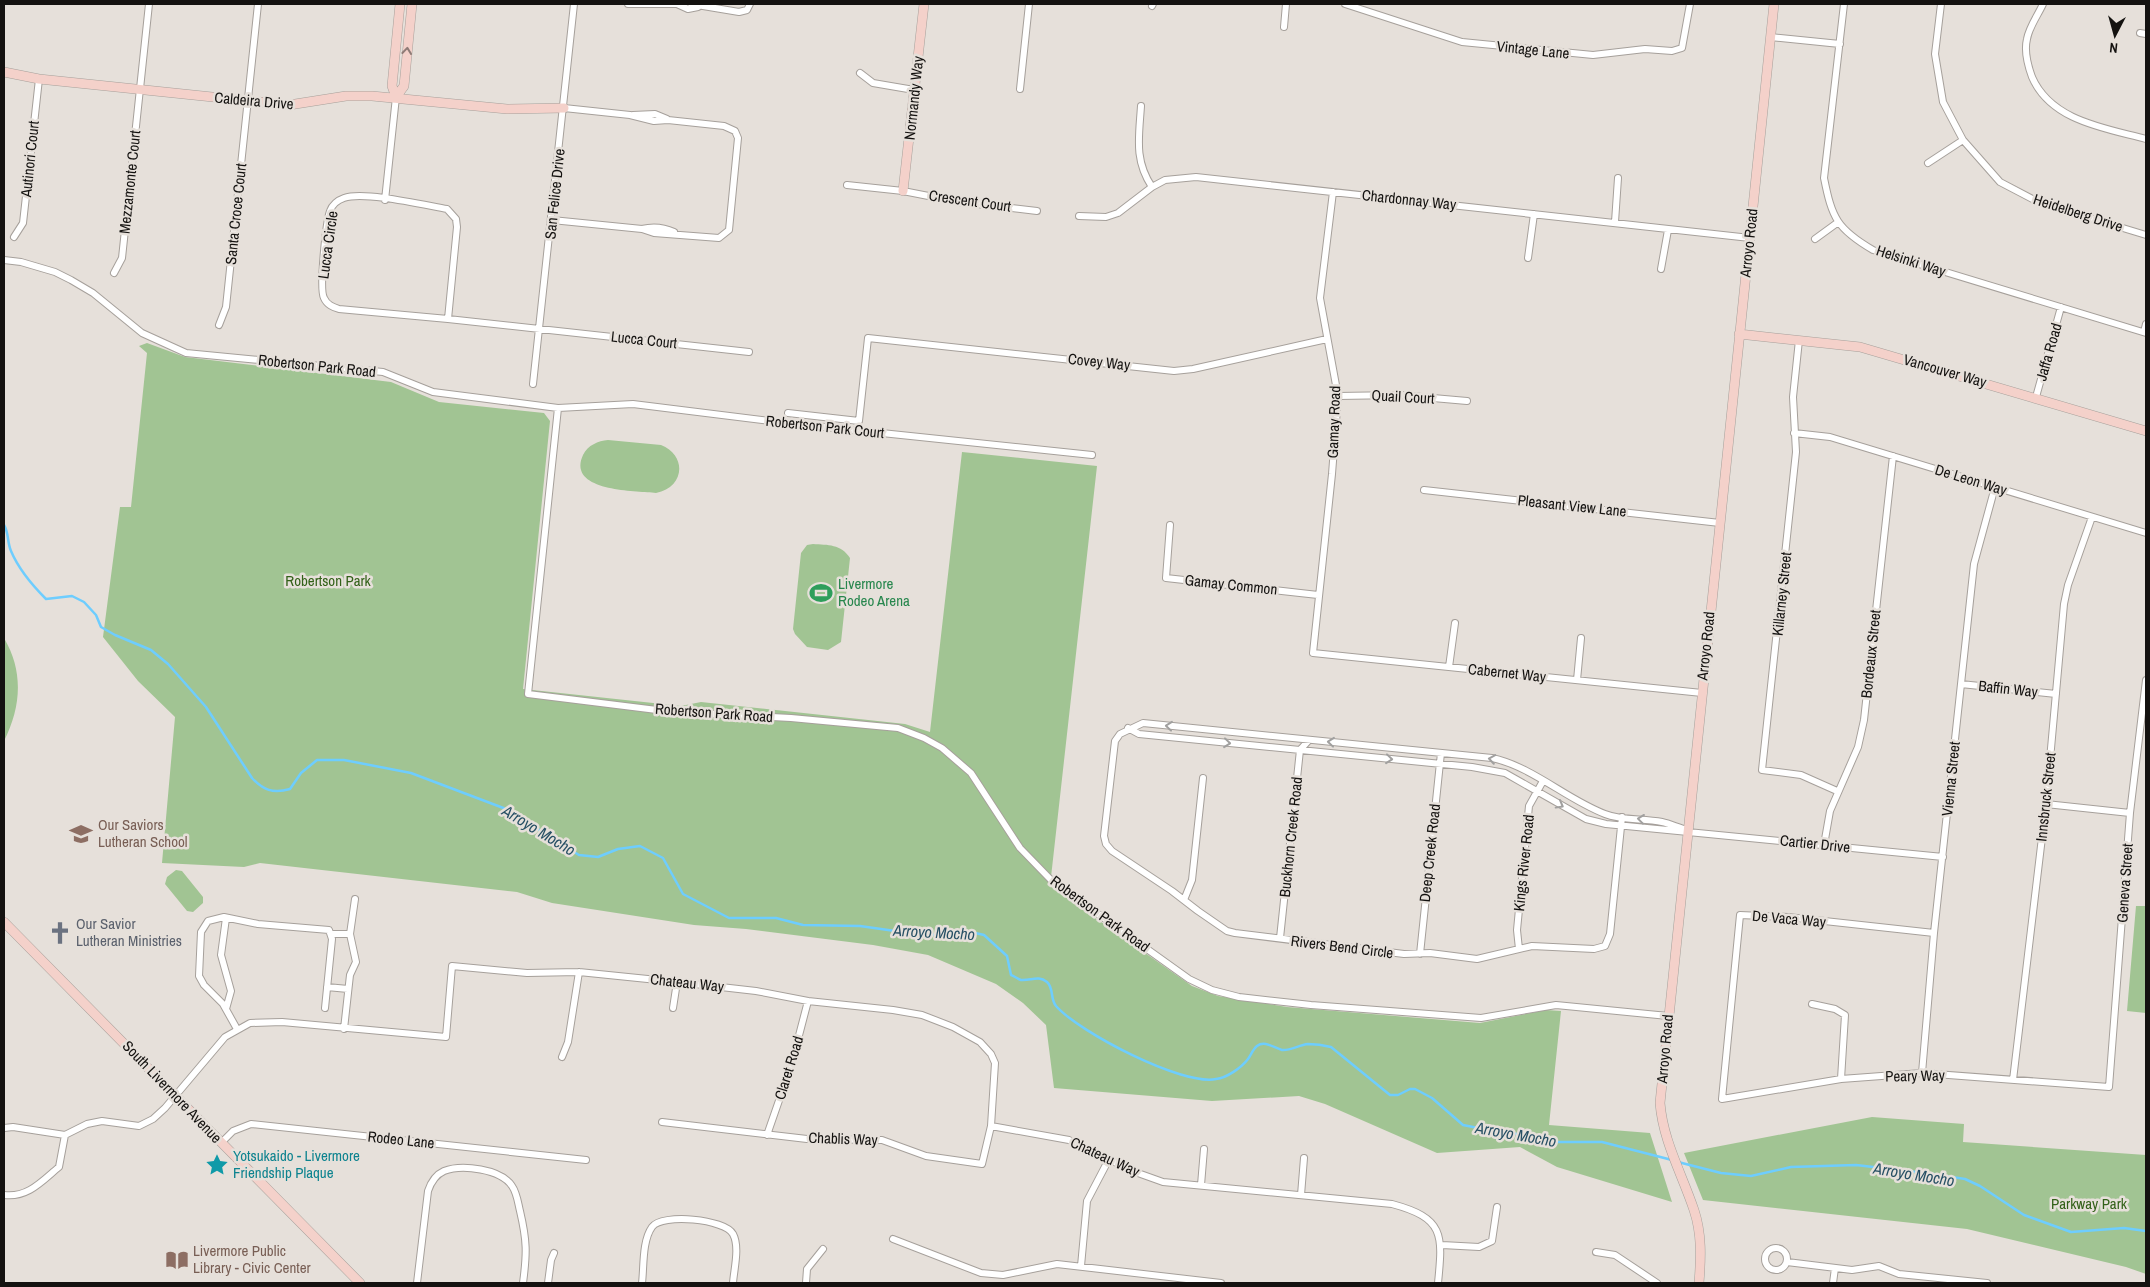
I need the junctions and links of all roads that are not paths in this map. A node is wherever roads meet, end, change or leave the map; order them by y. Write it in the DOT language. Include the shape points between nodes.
graph roads {
  1 [pos="149,4"];
  2 [pos="258,4"];
  3 [pos="400,4"];
  4 [pos="412,4"];
  5 [pos="574,4"];
  6 [pos="628,4"];
  7 [pos="679,4"];
  8 [pos="691,4"];
  9 [pos="924,4"];
  10 [pos="1029,4"];
  11 [pos="1286,4"];
  12 [pos="1345,4"];
  13 [pos="1690,4"];
  14 [pos="1774,4"];
  15 [pos="1844,4"];
  16 [pos="1941,4"];
  17 [pos="2043,4"];
  18 [pos="699,7"];
  19 [pos="748,7"];
  20 [pos="1284,26"];
  21 [pos="1770,38"];
  22 [pos="1840,44"];
  23 [pos="4,72"];
  24 [pos="860,73"];
  25 [pos="39,78"];
  26 [pos="141,89"];
  27 [pos="1020,89"];
  28 [pos="914,90"];
  29 [pos="396,97"];
  30 [pos="248,102"];
  31 [pos="1141,106"];
  32 [pos="564,108"];
  33 [pos="2146,139"];
  34 [pos="1963,140"];
  35 [pos="1928,163"];
  36 [pos="1618,178"];
  37 [pos="847,185"];
  38 [pos="1152,188"];
  39 [pos="902,191"];
  40 [pos="1333,192"];
  41 [pos="385,200"];
  42 [pos="1037,211"];
  43 [pos="1534,214"];
  44 [pos="1079,216"];
  45 [pos="552,220"];
  46 [pos="1616,222"];
  47 [pos="1837,223"];
  48 [pos="1668,230"];
  49 [pos="2146,234"];
  50 [pos="14,237"];
  51 [pos="1750,238"];
  52 [pos="1815,239"];
  53 [pos="1528,258"];
  54 [pos="4,260"];
  55 [pos="1661,269"];
  56 [pos="114,273"];
  57 [pos="2062,307"];
  58 [pos="448,319"];
  59 [pos="2146,324"];
  60 [pos="219,325"];
  61 [pos="539,329"];
  62 [pos="2145,333"];
  63 [pos="1739,334"];
  64 [pos="1327,339"];
  65 [pos="1799,340"];
  66 [pos="749,352"];
  67 [pos="533,384"];
  68 [pos="1338,396"];
  69 [pos="2036,397"];
  70 [pos="1467,402"];
  71 [pos="558,408"];
  72 [pos="788,413"];
  73 [pos="2146,431"];
  74 [pos="1794,433"];
  75 [pos="1092,455"];
  76 [pos="1892,456"];
  77 [pos="1995,487"];
  78 [pos="1424,490"];
  79 [pos="2092,517"];
  80 [pos="1720,523"];
  81 [pos="1170,526"];
  82 [pos="2146,533"];
  83 [pos="1318,595"];
  84 [pos="1455,623"];
  85 [pos="1581,638"];
  86 [pos="1313,652"];
  87 [pos="1449,667"];
  88 [pos="1578,680"];
  89 [pos="2146,680"];
  90 [pos="1961,684"];
  91 [pos="1702,694"];
  92 [pos="2056,694"];
  93 [pos="1128,728"];
  94 [pos="1309,740"];
  95 [pos="1300,750"];
  96 [pos="1441,753"];
  97 [pos="1440,764"];
  98 [pos="1203,778"];
  99 [pos="1543,781"];
  100 [pos="1838,791"];
  101 [pos="1536,792"];
  102 [pos="2046,804"];
  103 [pos="2130,813"];
  104 [pos="1622,817"];
  105 [pos="1621,825"];
  106 [pos="1688,830"];
  107 [pos="1824,845"];
  108 [pos="1943,857"];
  109 [pos="355,899"];
  110 [pos="1184,900"];
  111 [pos="226,918"];
  112 [pos="4,922"];
  113 [pos="1934,933"];
  114 [pos="331,934"];
  115 [pos="350,934"];
  116 [pos="1280,938"];
  117 [pos="1519,949"];
  118 [pos="1420,954"];
  119 [pos="579,972"];
  120 [pos="677,982"];
  121 [pos="327,987"];
  122 [pos="348,989"];
  123 [pos="808,1001"];
  124 [pos="1812,1004"];
  125 [pos="325,1008"];
  126 [pos="673,1008"];
  127 [pos="226,1009"];
  128 [pos="1668,1016"];
  129 [pos="237,1029"];
  130 [pos="344,1029"];
  131 [pos="562,1057"];
  132 [pos="1922,1073"];
  133 [pos="1841,1079"];
  134 [pos="2014,1080"];
  135 [pos="2109,1087"];
  136 [pos="176,1097"];
  137 [pos="1722,1100"];
  138 [pos="662,1122"];
  139 [pos="991,1126"];
  140 [pos="4,1128"];
  141 [pos="64,1135"];
  142 [pos="767,1135"];
  143 [pos="222,1142"];
  144 [pos="1204,1149"];
  145 [pos="1304,1158"];
  146 [pos="1109,1159"];
  147 [pos="586,1160"];
  148 [pos="1200,1185"];
  149 [pos="4,1195"];
  150 [pos="1301,1195"];
  151 [pos="1497,1207"];
  152 [pos="893,1239"];
  153 [pos="1442,1245"];
  154 [pos="823,1249"];
  155 [pos="1596,1252"];
  156 [pos="554,1253"];
  157 [pos="1787,1262"];
  158 [pos="1081,1266"];
  159 [pos="1835,1268"];
  160 [pos="360,1283"];
  161 [pos="417,1283"];
  162 [pos="524,1283"];
  163 [pos="548,1283"];
  164 [pos="642,1283"];
  165 [pos="733,1283"];
  166 [pos="806,1283"];
  167 [pos="1221,1283"];
  168 [pos="1438,1283"];
  169 [pos="1657,1283"];
  170 [pos="1699,1283"];
  171 [pos="1833,1283"];
  172 [pos="1987,1283"];
  1 -- 26 [label="street, Mezzamonte Court"];
  2 -- 30 [label="street, Santa Croce Court"];
  3 -- 29 [label="street" via="392,86"];
  29 -- 4 [label="street, one-way" via="404,86"];
  5 -- 32 [label="street, San Felice Drive"];
  6 -- 7 [label="street"];
  7 -- 18 [label="street" via="688,10"];
  8 -- 18 [label="street"];
  9 -- 28 [label="street, Normandy Way"];
  10 -- 27 [label="street"];
  11 -- 20 [label="street"];
  12 -- 13 [label="street, Vintage Lane" via="1462,42 1593,55 1682,48"];
  14 -- 21 [label="street, Arroyo Road"];
  15 -- 22 [label="street, Helsinki Way"];
  16 -- 34 [label="street, Heidelberg Drive" via="1934,54 1942,102"];
  17 -- 33 [label="street" via="2027,39 2028,66 2038,90 2056,107 2078,120"];
  18 -- 19 [label="street" via="739,12"];
  21 -- 22 [label="street"];
  21 -- 51 [label="street, Arroyo Road"];
  22 -- 47 [label="street, Helsinki Way" via="1824,178"];
  23 -- 25 [label="street, Caldeira Drive"];
  24 -- 28 [label="street" via="873,83"];
  25 -- 26 [label="street, Caldeira Drive"];
  25 -- 50 [label="street, Autinori Court" via="24,223"];
  26 -- 30 [label="street, Caldeira Drive"];
  26 -- 56 [label="street, Mezzamonte Court" via="122,258"];
  28 -- 39 [label="street, Normandy Way"];
  29 -- 30 [label="street, Caldeira Drive" via="346,96 289,105"];
  29 -- 32 [label="street, Caldeira Drive" via="507,109"];
  29 -- 41 [label="street"];
  30 -- 60 [label="street, Santa Croce Court" via="226,307"];
  31 -- 38 [label="street" via="1138,143 1141,172"];
  32 -- 45 [label="street, San Felice Drive"];
  32 -- 45 [label="street" via="630,115 655,114 668,120 731,127 738,138 729,230 719,238"];
  34 -- 35 [label="street"];
  34 -- 49 [label="street, Heidelberg Drive" via="2000,182 2040,203"];
  36 -- 46 [label="street"];
  37 -- 39 [label="street, Crescent Court"];
  38 -- 40 [label="street, Chardonnay Way" via="1165,180 1196,177"];
  38 -- 44 [label="street, Chardonnay Way" via="1118,213 1106,217"];
  39 -- 42 [label="street, Crescent Court" via="959,202"];
  40 -- 43 [label="street, Chardonnay Way"];
  40 -- 64 [label="street, Gamay Road" via="1320,298"];
  41 -- 58 [label="street, Lucca Circle" via="447,209 456,219 458,227"];
  41 -- 58 [label="street, Lucca Circle" via="352,196 333,205 323,269 325,300 339,309"];
  43 -- 46 [label="street, Chardonnay Way"];
  43 -- 53 [label="street"];
  45 -- 61 [label="street, San Felice Drive"];
  46 -- 48 [label="street, Chardonnay Way"];
  47 -- 52 [label="street"];
  47 -- 57 [label="street, Helsinki Way" via="1852,238 1873,250"];
  48 -- 51 [label="street, Chardonnay Way"];
  48 -- 55 [label="street"];
  51 -- 63 [label="street, Arroyo Road"];
  54 -- 71 [label="street, Robertson Park Road" via="55,272 71,280 93,293 142,333 186,353 383,372 432,392"];
  57 -- 62 [label="street, Helsinki Way"];
  57 -- 69 [label="street, Jaffa Road"];
  58 -- 61 [label="street, Lucca Circle"];
  59 -- 62 [label="street"];
  61 -- 66 [label="street, Lucca Court"];
  61 -- 67 [label="street, San Felice Drive"];
  63 -- 65 [label="street, Vancouver Way"];
  63 -- 80 [label="street, Arroyo Road"];
  64 -- 68 [label="street, Gamay Road"];
  64 -- 72 [label="street, Covey Way" via="1193,370 1174,370 868,338 859,421"];
  65 -- 69 [label="street, Vancouver Way" via="1860,347"];
  65 -- 74 [label="street, Killarney Street" via="1793,397"];
  68 -- 70 [label="street, Quail Court" via="1399,395"];
  68 -- 83 [label="street, Gamay Road"];
  69 -- 73 [label="street, Vancouver Way"];
  71 -- 75 [label="street, Robertson Park Court" via="633,404"];
  71 -- 128 [label="street, Robertson Park Road" via="528,694 673,712 898,728 924,738 942,748 971,773 1020,848 1052,881 1189,979 1212,990 1269,1002 1481,1018 1556,1006"];
  74 -- 76 [label="street, De Leon Way" via="1830,437"];
  74 -- 100 [label="street, Killarney Street" via="1796,452 1762,770 1801,776"];
  76 -- 77 [label="street, De Leon Way"];
  76 -- 100 [label="street, Bordeaux Street" via="1864,720 1858,747"];
  77 -- 79 [label="street, De Leon Way"];
  77 -- 90 [label="street, Vienna Street" via="1974,564"];
  78 -- 80 [label="street, Pleasant View Lane"];
  79 -- 82 [label="street, De Leon Way"];
  79 -- 92 [label="street, Innsbruck Street" via="2064,604"];
  80 -- 91 [label="street, Arroyo Road"];
  81 -- 83 [label="street, Gamay Common" via="1166,578"];
  83 -- 86 [label="street, Gamay Road"];
  84 -- 87 [label="street"];
  85 -- 88 [label="street"];
  86 -- 87 [label="street, Cabernet Way"];
  87 -- 88 [label="street, Cabernet Way"];
  88 -- 91 [label="street, Cabernet Way"];
  89 -- 103 [label="street, Geneva Street"];
  90 -- 92 [label="street, Baffin Way"];
  90 -- 108 [label="street, Vienna Street"];
  91 -- 106 [label="street, Arroyo Road"];
  92 -- 102 [label="street, Innsbruck Street"];
  94 -- 93 [label="street, one-way" via="1143,723"];
  93 -- 95 [label="street, one-way" via="1139,734"];
  93 -- 110 [label="street, Rivers Bend Circle" via="1120,734 1113,749 1104,836 1106,844"];
  94 -- 95 [label="street"];
  96 -- 94 [label="street, one-way"];
  95 -- 97 [label="street, one-way"];
  95 -- 116 [label="street, Buckhorn Creek Road"];
  96 -- 97 [label="street, Deep Creek Road"];
  99 -- 96 [label="street, one-way" via="1504,760"];
  97 -- 101 [label="street" via="1505,773"];
  97 -- 118 [label="street, Deep Creek Road"];
  98 -- 110 [label="street" via="1192,880"];
  99 -- 101 [label="street, Kings River Road"];
  99 -- 104 [label="street" via="1584,806"];
  100 -- 107 [label="street, Bordeaux Street" via="1830,810"];
  101 -- 105 [label="street, one-way" via="1586,819"];
  101 -- 117 [label="street, Kings River Road" via="1529,806 1517,930"];
  102 -- 103 [label="street"];
  102 -- 134 [label="street, Innsbruck Street"];
  103 -- 135 [label="street, Geneva Street"];
  104 -- 105 [label="street, Rivers Bend Circle"];
  106 -- 104 [label="street, one-way" via="1663,822"];
  105 -- 106 [label="street"];
  105 -- 117 [label="street, Rivers Bend Circle" via="1610,934 1605,946 1594,949 1553,945"];
  106 -- 107 [label="street, Cartier Drive"];
  106 -- 128 [label="street, Arroyo Road"];
  107 -- 108 [label="street, Cartier Drive"];
  108 -- 113 [label="street, Vienna Street"];
  109 -- 115 [label="street"];
  110 -- 116 [label="street, Rivers Bend Circle" via="1228,931"];
  111 -- 114 [label="street" via="265,925 324,929"];
  111 -- 127 [label="street" via="221,955 231,991"];
  111 -- 127 [label="street" via="208,922 201,932 198,968 201,982"];
  112 -- 136 [label="street, South Livermore Avenue"];
  113 -- 132 [label="street, Vienna Street"];
  113 -- 137 [label="street, De Vaca Way" via="1740,915"];
  114 -- 115 [label="street"];
  114 -- 121 [label="street"];
  115 -- 122 [label="street" via="356,962"];
  116 -- 118 [label="street, Rivers Bend Circle"];
  117 -- 118 [label="street, Rivers Bend Circle" via="1477,959"];
  119 -- 120 [label="street, Chateau Way"];
  119 -- 130 [label="street, Chateau Way" via="527,973 452,966 446,1038"];
  119 -- 131 [label="street" via="568,1042"];
  120 -- 123 [label="street, Chateau Way"];
  120 -- 126 [label="street"];
  121 -- 122 [label="street"];
  121 -- 125 [label="street"];
  122 -- 130 [label="street"];
  123 -- 139 [label="street, Chateau Way" via="922,1015 980,1042 995,1063"];
  123 -- 142 [label="street, Claret Road" via="791,1066"];
  124 -- 133 [label="street" via="1835,1009 1845,1015"];
  127 -- 129 [label="street"];
  128 -- 170 [label="street, Arroyo Road" via="1660,1103 1668,1142 1699,1230"];
  129 -- 130 [label="street, Chateau Way" via="263,1021"];
  129 -- 136 [label="street, Chateau Way" via="225,1037"];
  132 -- 133 [label="street, Peary Way"];
  132 -- 134 [label="street, Peary Way"];
  133 -- 137 [label="street, Peary Way"];
  134 -- 135 [label="street, Peary Way"];
  136 -- 141 [label="street, Chateau Way" via="153,1119 139,1126 102,1121"];
  136 -- 143 [label="street, South Livermore Avenue"];
  138 -- 142 [label="street, Chablis Way"];
  139 -- 142 [label="street, Chablis Way" via="982,1164 926,1156 882,1140"];
  139 -- 146 [label="street, Chateau Way" via="1069,1140"];
  140 -- 141 [label="street"];
  141 -- 149 [label="street" via="59,1167 28,1192 16,1197"];
  143 -- 147 [label="street, Rodeo Lane" via="233,1131 252,1124"];
  143 -- 160 [label="street, South Livermore Avenue"];
  144 -- 148 [label="street"];
  145 -- 150 [label="street"];
  146 -- 148 [label="street, Chateau Way" via="1164,1182"];
  146 -- 158 [label="street" via="1088,1200"];
  148 -- 150 [label="street, Chateau Way"];
  150 -- 153 [label="street, Chateau Way" via="1392,1204 1420,1213 1436,1230"];
  151 -- 153 [label="street" via="1492,1241 1479,1247"];
  152 -- 158 [label="street" via="981,1273 1003,1275 1057,1264"];
  153 -- 168 [label="street"];
  154 -- 166 [label="street" via="807,1269"];
  155 -- 169 [label="street" via="1615,1255"];
  156 -- 163 [label="street"];
  157 -- 159 [label="street"];
  158 -- 167 [label="street"];
  159 -- 171 [label="street"];
  159 -- 172 [label="street" via="1852,1270 1879,1266 1898,1274"];
  161 -- 162 [label="street" via="428,1191 438,1174 453,1170 496,1172 511,1184 527,1246"];
  164 -- 165 [label="street" via="649,1232 658,1222 670,1219 712,1222 728,1227 736,1246"];
}
